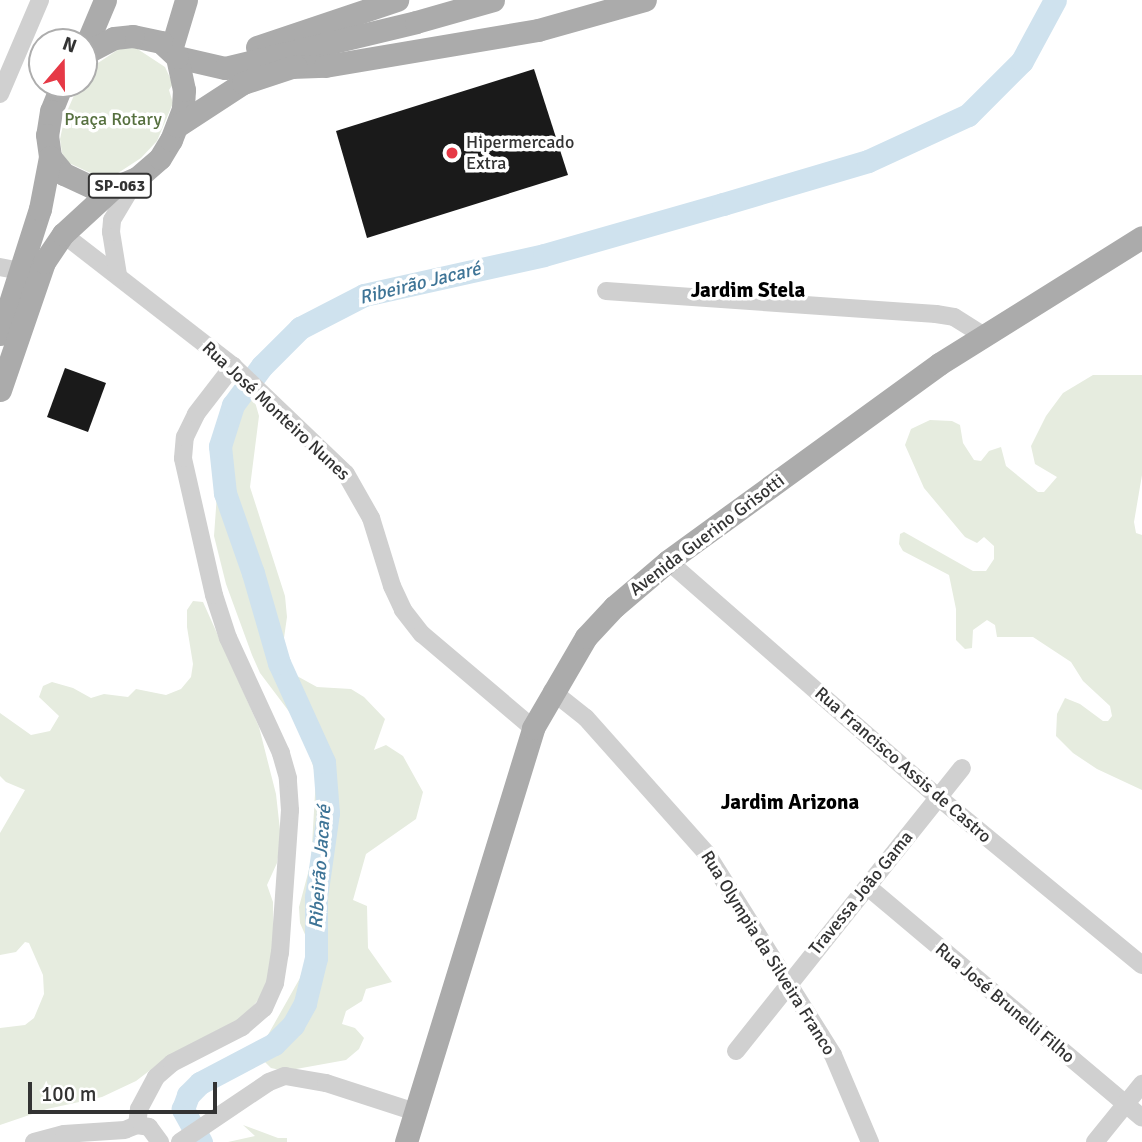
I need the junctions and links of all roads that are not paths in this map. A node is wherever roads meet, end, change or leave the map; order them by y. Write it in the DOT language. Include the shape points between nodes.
graph roads {
  1 [pos="40,0"];
  2 [pos="105,0"];
  3 [pos="168,0"];
  4 [pos="186,0"];
  5 [pos="397,0"];
  6 [pos="493,0"];
  7 [pos="645,0"];
  8 [pos="416,22"];
  9 [pos="94,28"];
  10 [pos="98,45"];
  11 [pos="174,46"];
  12 [pos="205,65"];
  13 [pos="291,67"];
  14 [pos="0,94"];
  15 [pos="56,98"];
  16 [pos="177,126"];
  17 [pos="50,157"];
  18 [pos="137,178"];
  19 [pos="113,188"];
  20 [pos="63,234"];
  21 [pos="1142,237"];
  22 [pos="11,269"];
  23 [pos="118,275"];
  24 [pos="606,291"];
  25 [pos="0,334"];
  26 [pos="983,335"];
  27 [pos="243,377"];
  28 [pos="0,390"];
  29 [pos="668,561"];
  30 [pos="552,691"];
  31 [pos="533,728"];
  32 [pos="962,768"];
  33 [pos="938,797"];
  34 [pos="868,887"];
  35 [pos="1142,965"];
  36 [pos="788,982"];
  37 [pos="736,1051"];
  38 [pos="1142,1084"];
  39 [pos="1126,1105"];
  40 [pos="415,1112"];
  41 [pos="1142,1118"];
  42 [pos="127,1132"];
  43 [pos="182,1141"];
  44 [pos="34,1142"];
  45 [pos="160,1142"];
  46 [pos="405,1142"];
  47 [pos="870,1142"];
  48 [pos="1095,1142"];
  1 -- 14 [label="street"];
  2 -- 9 [label="main road"];
  3 -- 11 [label="main road"];
  4 -- 11 [label="main road"];
  5 -- 12 [label="main road"];
  6 -- 8 [label="main road, SP-063"];
  7 -- 13 [label="main road" via="538,30 325,66"];
  8 -- 12 [label="main road, SP-063" via="253,63 225,68"];
  8 -- 13 [label="main road, SP-063"];
  10 -- 11 [label="main road, SP-063" via="132,36"];
  11 -- 12 [label="main road, SP-063"];
  11 -- 16 [label="main road, SP-063" via="184,90"];
  13 -- 16 [label="main road, SP-063" via="243,83"];
  15 -- 17 [label="main road" via="47,135"];
  16 -- 18 [label="main road, SP-063" via="160,158"];
  17 -- 19 [label="main road, SP-063" via="77,183"];
  17 -- 22 [label="main road" via="40,209"];
  18 -- 19 [label="main road, SP-063"];
  18 -- 23 [label="street" via="112,220"];
  19 -- 20 [label="main road, SP-063"];
  20 -- 23 [label="street, Rua José Monteiro Nunes"];
  20 -- 28 [label="main road, SP-063" via="36,280"];
  21 -- 26 [label="main road, Avenida Guerino Grisotti"];
  22 -- 25 [label="main road"];
  23 -- 27 [label="street, Rua José Monteiro Nunes"];
  24 -- 26 [label="street" via="936,314 954,317"];
  26 -- 29 [label="main road, Avenida Guerino Grisotti"];
  27 -- 31 [label="street, Rua José Monteiro Nunes" via="358,490 392,586 422,634"];
  27 -- 42 [label="street" via="195,414 185,437 183,458 228,638 288,778 280,953 275,983 264,1008 242,1027 172,1063 156,1077"];
  29 -- 30 [label="main road, Avenida Guerino Grisotti" via="586,637"];
  29 -- 33 [label="street, Rua Francisco Assis de Castro"];
  30 -- 31 [label="main road, Avenida Guerino Grisotti"];
  30 -- 36 [label="street, Rua Olympia da Silveira Franco" via="586,718 707,854"];
  31 -- 40 [label="main road, Avenida Guerino Grisotti"];
  32 -- 33 [label="street, Travessa João Gama"];
  33 -- 34 [label="street, Travessa João Gama"];
  33 -- 35 [label="street, Rua Francisco Assis de Castro"];
  34 -- 36 [label="street, Travessa João Gama"];
  34 -- 39 [label="street, Rua José Brunelli Filho"];
  36 -- 37 [label="street, Travessa João Gama"];
  36 -- 47 [label="street, Rua Olympia da Silveira Franco" via="833,1055"];
  38 -- 39 [label="street"];
  39 -- 41 [label="street, Rua José Brunelli Filho"];
  39 -- 48 [label="street"];
  40 -- 43 [label="street" via="326,1083 285,1076"];
  40 -- 46 [label="main road, Avenida Guerino Grisotti"];
  42 -- 44 [label="street" via="64,1134"];
  42 -- 45 [label="street" via="149,1127"];
}
